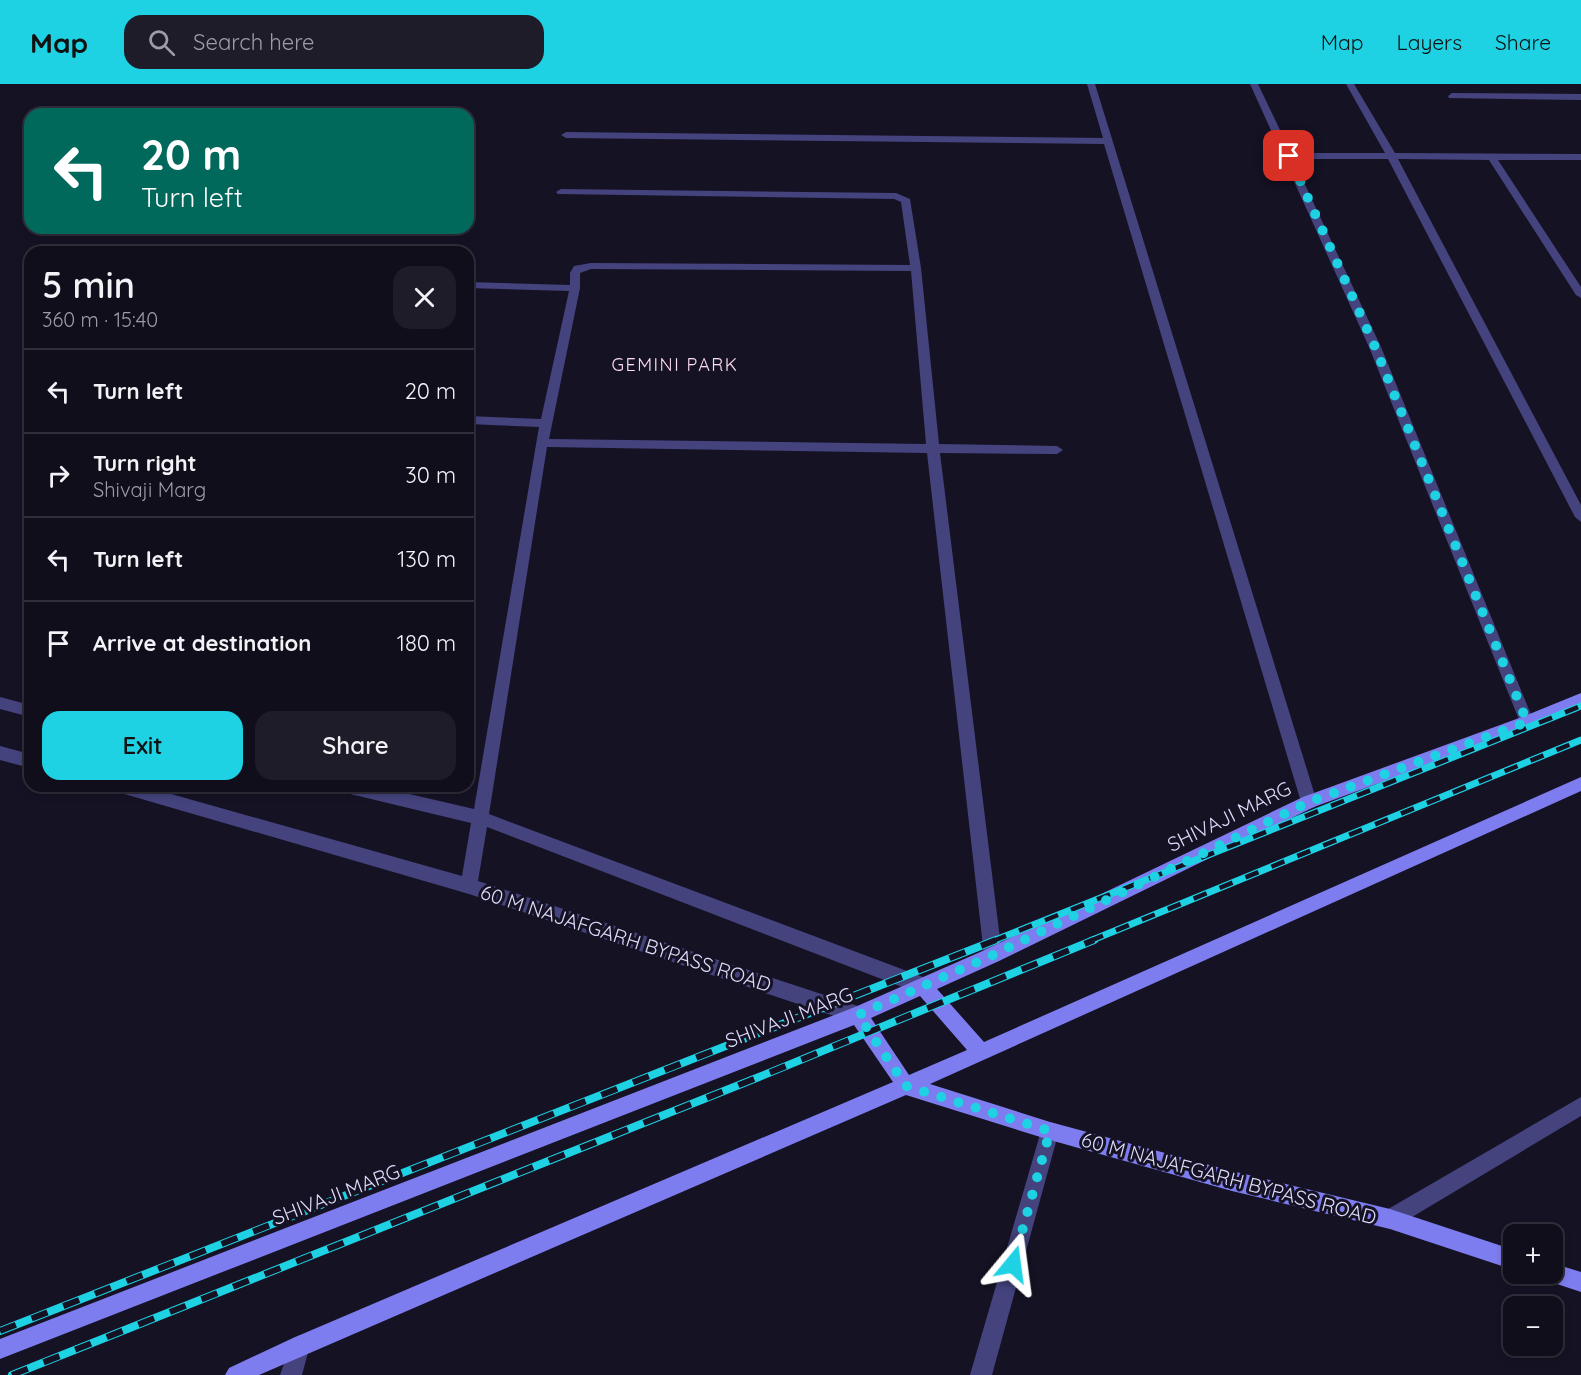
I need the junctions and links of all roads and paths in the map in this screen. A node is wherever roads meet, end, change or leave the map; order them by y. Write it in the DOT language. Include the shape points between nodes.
graph roads {
  1 [pos="1091,84"];
  2 [pos="1254,84"];
  3 [pos="1350,84"];
  4 [pos="1452,96"];
  5 [pos="1581,97"];
  6 [pos="566,135"];
  7 [pos="1108,141"];
  8 [pos="1289,156"];
  9 [pos="1392,157"];
  10 [pos="1492,157"];
  11 [pos="1581,157"];
  12 [pos="561,192"];
  13 [pos="916,268"];
  14 [pos="474,285"];
  15 [pos="575,288"];
  16 [pos="1581,295"];
  17 [pos="474,420"];
  18 [pos="547,423"];
  19 [pos="542,443"];
  20 [pos="933,448"];
  21 [pos="1058,450"];
  22 [pos="1581,517"];
  23 [pos="1581,699"];
  24 [pos="0,703"];
  25 [pos="24,709"];
  26 [pos="1527,722"];
  27 [pos="0,753"];
  28 [pos="24,759"];
  29 [pos="1581,784"];
  30 [pos="140,792"];
  31 [pos="370,792"];
  32 [pos="1309,802"];
  33 [pos="481,818"];
  34 [pos="469,886"];
  35 [pos="993,955"];
  36 [pos="923,986"];
  37 [pos="858,1015"];
  38 [pos="981,1052"];
  39 [pos="906,1086"];
  40 [pos="1581,1106"];
  41 [pos="1050,1131"];
  42 [pos="1390,1220"];
  43 [pos="1503,1256"];
  44 [pos="1563,1276"];
  45 [pos="1581,1282"];
  46 [pos="300,1345"];
  47 [pos="0,1349"];
  48 [pos="236,1375"];
  49 [pos="291,1375"];
  50 [pos="981,1375"];
  1 -- 7 [label="street"];
  2 -- 8 [label="street"];
  3 -- 9 [label="street"];
  4 -- 5 [label="street"];
  6 -- 7 [label="street"];
  7 -- 32 [label="street"];
  8 -- 9 [label="street"];
  8 -- 26 [label="street" via="1375,347"];
  9 -- 10 [label="street"];
  9 -- 22 [label="street"];
  10 -- 11 [label="street"];
  10 -- 16 [label="street"];
  12 -- 13 [label="street" via="896,196 906,201"];
  13 -- 15 [label="street" via="591,266 578,268"];
  13 -- 20 [label="street"];
  14 -- 15 [label="street"];
  15 -- 18 [label="street"];
  17 -- 18 [label="street"];
  18 -- 19 [label="street"];
  19 -- 20 [label="street"];
  19 -- 33 [label="street"];
  20 -- 21 [label="street"];
  20 -- 35 [label="street"];
  23 -- 26 [label="main road, SHIVAJI MARG"];
  24 -- 25 [label="street"];
  26 -- 32 [label="main road, SHIVAJI MARG"];
  27 -- 28 [label="street"];
  29 -- 38 [label="main road"];
  30 -- 34 [label="street, 60 M NAJAFGARH BYPASS ROAD"];
  31 -- 33 [label="street"];
  32 -- 35 [label="main road, SHIVAJI MARG"];
  33 -- 34 [label="street"];
  33 -- 36 [label="street"];
  34 -- 37 [label="street, 60 M NAJAFGARH BYPASS ROAD"];
  35 -- 36 [label="main road, SHIVAJI MARG"];
  36 -- 37 [label="main road, SHIVAJI MARG"];
  36 -- 38 [label="main road"];
  37 -- 39 [label="main road"];
  37 -- 47 [label="main road, SHIVAJI MARG"];
  38 -- 39 [label="main road"];
  39 -- 41 [label="main road, 60 M NAJAFGARH BYPASS ROAD"];
  39 -- 46 [label="main road"];
  40 -- 42 [label="street"];
  41 -- 42 [label="main road, 60 M NAJAFGARH BYPASS ROAD"];
  41 -- 50 [label="street"];
  42 -- 43 [label="main road, 60 M NAJAFGARH BYPASS ROAD"];
  44 -- 45 [label="main road"];
  46 -- 48 [label="main road"];
  46 -- 49 [label="street"];
}
